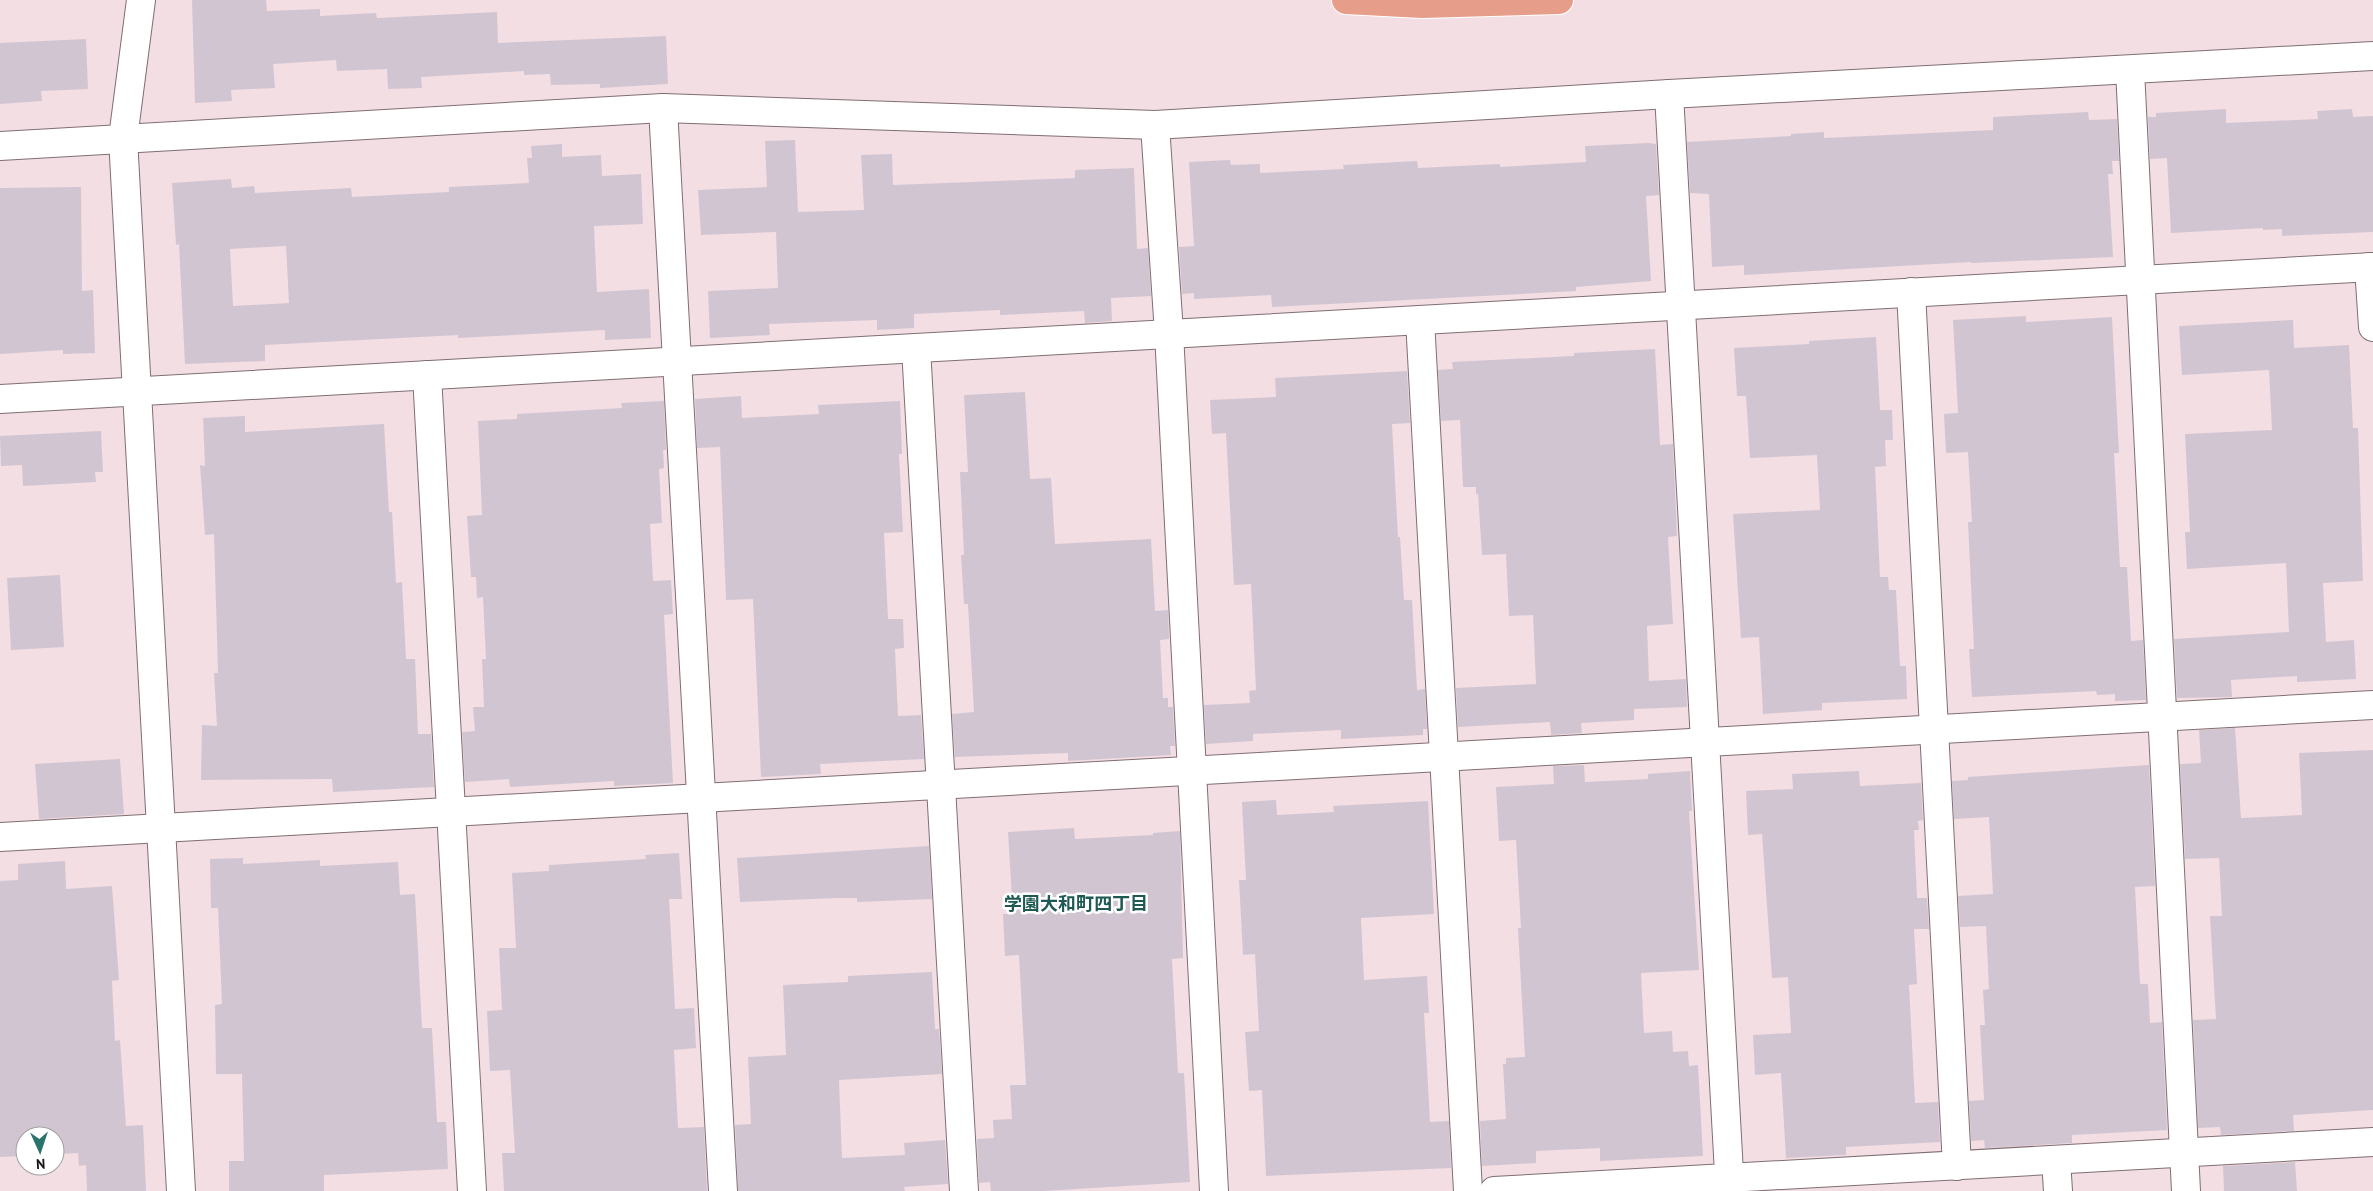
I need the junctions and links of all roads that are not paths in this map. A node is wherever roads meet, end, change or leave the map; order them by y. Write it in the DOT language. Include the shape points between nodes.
graph roads {
  1 [pos="140,0"];
  2 [pos="1346,0"];
  3 [pos="1559,0"];
  4 [pos="2373,56"];
  5 [pos="2130,70"];
  6 [pos="1669,94"];
  7 [pos="663,108"];
  8 [pos="1155,125"];
  9 [pos="123,138"];
  10 [pos="0,146"];
  11 [pos="2371,267"];
  12 [pos="2140,280"];
  13 [pos="1911,292"];
  14 [pos="1681,305"];
  15 [pos="1420,320"];
  16 [pos="2373,328"];
  17 [pos="1169,333"];
  18 [pos="916,348"];
  19 [pos="677,361"];
  20 [pos="427,375"];
  21 [pos="137,391"];
  22 [pos="0,399"];
  23 [pos="2373,705"];
  24 [pos="2162,717"];
  25 [pos="1934,730"];
  26 [pos="1705,742"];
  27 [pos="1443,757"];
  28 [pos="1192,771"];
  29 [pos="940,784"];
  30 [pos="701,798"];
  31 [pos="451,812"];
  32 [pos="160,828"];
  33 [pos="0,837"];
  34 [pos="2373,1142"];
  35 [pos="2184,1152"];
  36 [pos="2056,1160"];
  37 [pos="1957,1166"];
  38 [pos="1730,1185"];
  39 [pos="181,1191"];
  40 [pos="472,1191"];
  41 [pos="723,1191"];
  42 [pos="964,1191"];
  43 [pos="1214,1191"];
  44 [pos="1468,1191"];
  45 [pos="1494,1191"];
  46 [pos="2058,1191"];
  47 [pos="2186,1191"];
  1 -- 9 [label="street"];
  2 -- 3 [label="main road" via="1422,4"];
  4 -- 5 [label="street"];
  5 -- 6 [label="street"];
  5 -- 12 [label="street"];
  6 -- 8 [label="street"];
  6 -- 14 [label="street"];
  7 -- 8 [label="street"];
  7 -- 9 [label="street"];
  7 -- 19 [label="street"];
  8 -- 17 [label="street"];
  9 -- 10 [label="street"];
  9 -- 21 [label="street"];
  11 -- 12 [label="street"];
  11 -- 16 [label="street"];
  12 -- 13 [label="street"];
  12 -- 24 [label="street"];
  13 -- 14 [label="street"];
  13 -- 25 [label="street"];
  14 -- 15 [label="street"];
  14 -- 26 [label="street"];
  15 -- 17 [label="street"];
  15 -- 27 [label="street"];
  17 -- 18 [label="street"];
  17 -- 28 [label="street"];
  18 -- 19 [label="street"];
  18 -- 29 [label="street"];
  19 -- 20 [label="street"];
  19 -- 30 [label="street"];
  20 -- 21 [label="street"];
  20 -- 31 [label="street"];
  21 -- 22 [label="street"];
  21 -- 32 [label="street"];
  23 -- 24 [label="street"];
  24 -- 25 [label="street"];
  24 -- 35 [label="street"];
  25 -- 26 [label="street"];
  25 -- 37 [label="street"];
  26 -- 27 [label="street"];
  26 -- 38 [label="street"];
  27 -- 28 [label="street"];
  27 -- 44 [label="street"];
  28 -- 29 [label="street"];
  28 -- 43 [label="street"];
  29 -- 30 [label="street"];
  29 -- 42 [label="street"];
  30 -- 31 [label="street"];
  30 -- 41 [label="street"];
  31 -- 32 [label="street"];
  31 -- 40 [label="street"];
  32 -- 33 [label="street"];
  32 -- 39 [label="street"];
  34 -- 35 [label="street"];
  35 -- 36 [label="street"];
  35 -- 47 [label="street"];
  36 -- 37 [label="street"];
  36 -- 46 [label="street"];
  37 -- 38 [label="street"];
  38 -- 45 [label="street"];
}
